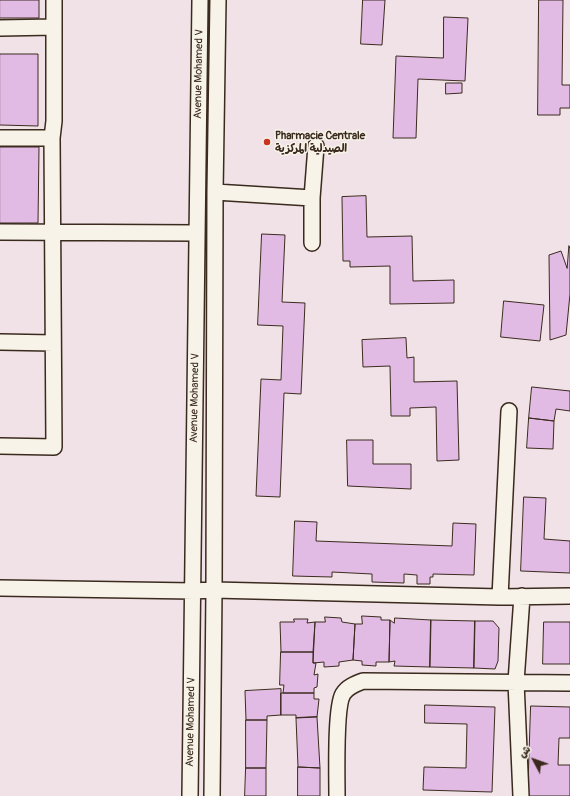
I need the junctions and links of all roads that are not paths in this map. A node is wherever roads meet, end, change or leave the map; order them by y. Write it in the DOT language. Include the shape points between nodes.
graph roads {
  1 [pos="54,0"];
  2 [pos="200,0"];
  3 [pos="218,0"];
  4 [pos="0,28"];
  5 [pos="54,28"];
  6 [pos="0,138"];
  7 [pos="52,138"];
  8 [pos="316,146"];
  9 [pos="214,192"];
  10 [pos="312,198"];
  11 [pos="0,232"];
  12 [pos="52,232"];
  13 [pos="197,233"];
  14 [pos="312,243"];
  15 [pos="0,342"];
  16 [pos="53,343"];
  17 [pos="509,411"];
  18 [pos="0,446"];
  19 [pos="0,588"];
  20 [pos="214,590"];
  21 [pos="193,591"];
  22 [pos="522,596"];
  23 [pos="570,596"];
  24 [pos="500,597"];
  25 [pos="516,682"];
  26 [pos="570,683"];
  27 [pos="190,796"];
  28 [pos="212,796"];
  29 [pos="337,796"];
  30 [pos="521,796"];
  1 -- 5 [label="street"];
  2 -- 13 [label="street, Avenue Mohamed V"];
  3 -- 9 [label="street, Avenue Mohamed V"];
  4 -- 5 [label="street"];
  5 -- 7 [label="street"];
  6 -- 7 [label="street"];
  7 -- 12 [label="street"];
  8 -- 10 [label="street"];
  9 -- 10 [label="street"];
  9 -- 20 [label="street, Avenue Mohamed V"];
  10 -- 14 [label="street"];
  11 -- 12 [label="street"];
  12 -- 13 [label="street"];
  12 -- 16 [label="street"];
  13 -- 21 [label="street, Avenue Mohamed V"];
  15 -- 16 [label="street"];
  16 -- 18 [label="street" via="54,447"];
  17 -- 24 [label="street"];
  19 -- 21 [label="street"];
  20 -- 21 [label="street"];
  20 -- 24 [label="street"];
  20 -- 28 [label="street, Avenue Mohamed V"];
  21 -- 27 [label="street, Avenue Mohamed V"];
  22 -- 23 [label="street"];
  22 -- 24 [label="street"];
  22 -- 25 [label="street"];
  25 -- 26 [label="street"];
  25 -- 29 [label="street" via="363,681 352,686 340,699 338,712"];
  25 -- 30 [label="street"];
}
